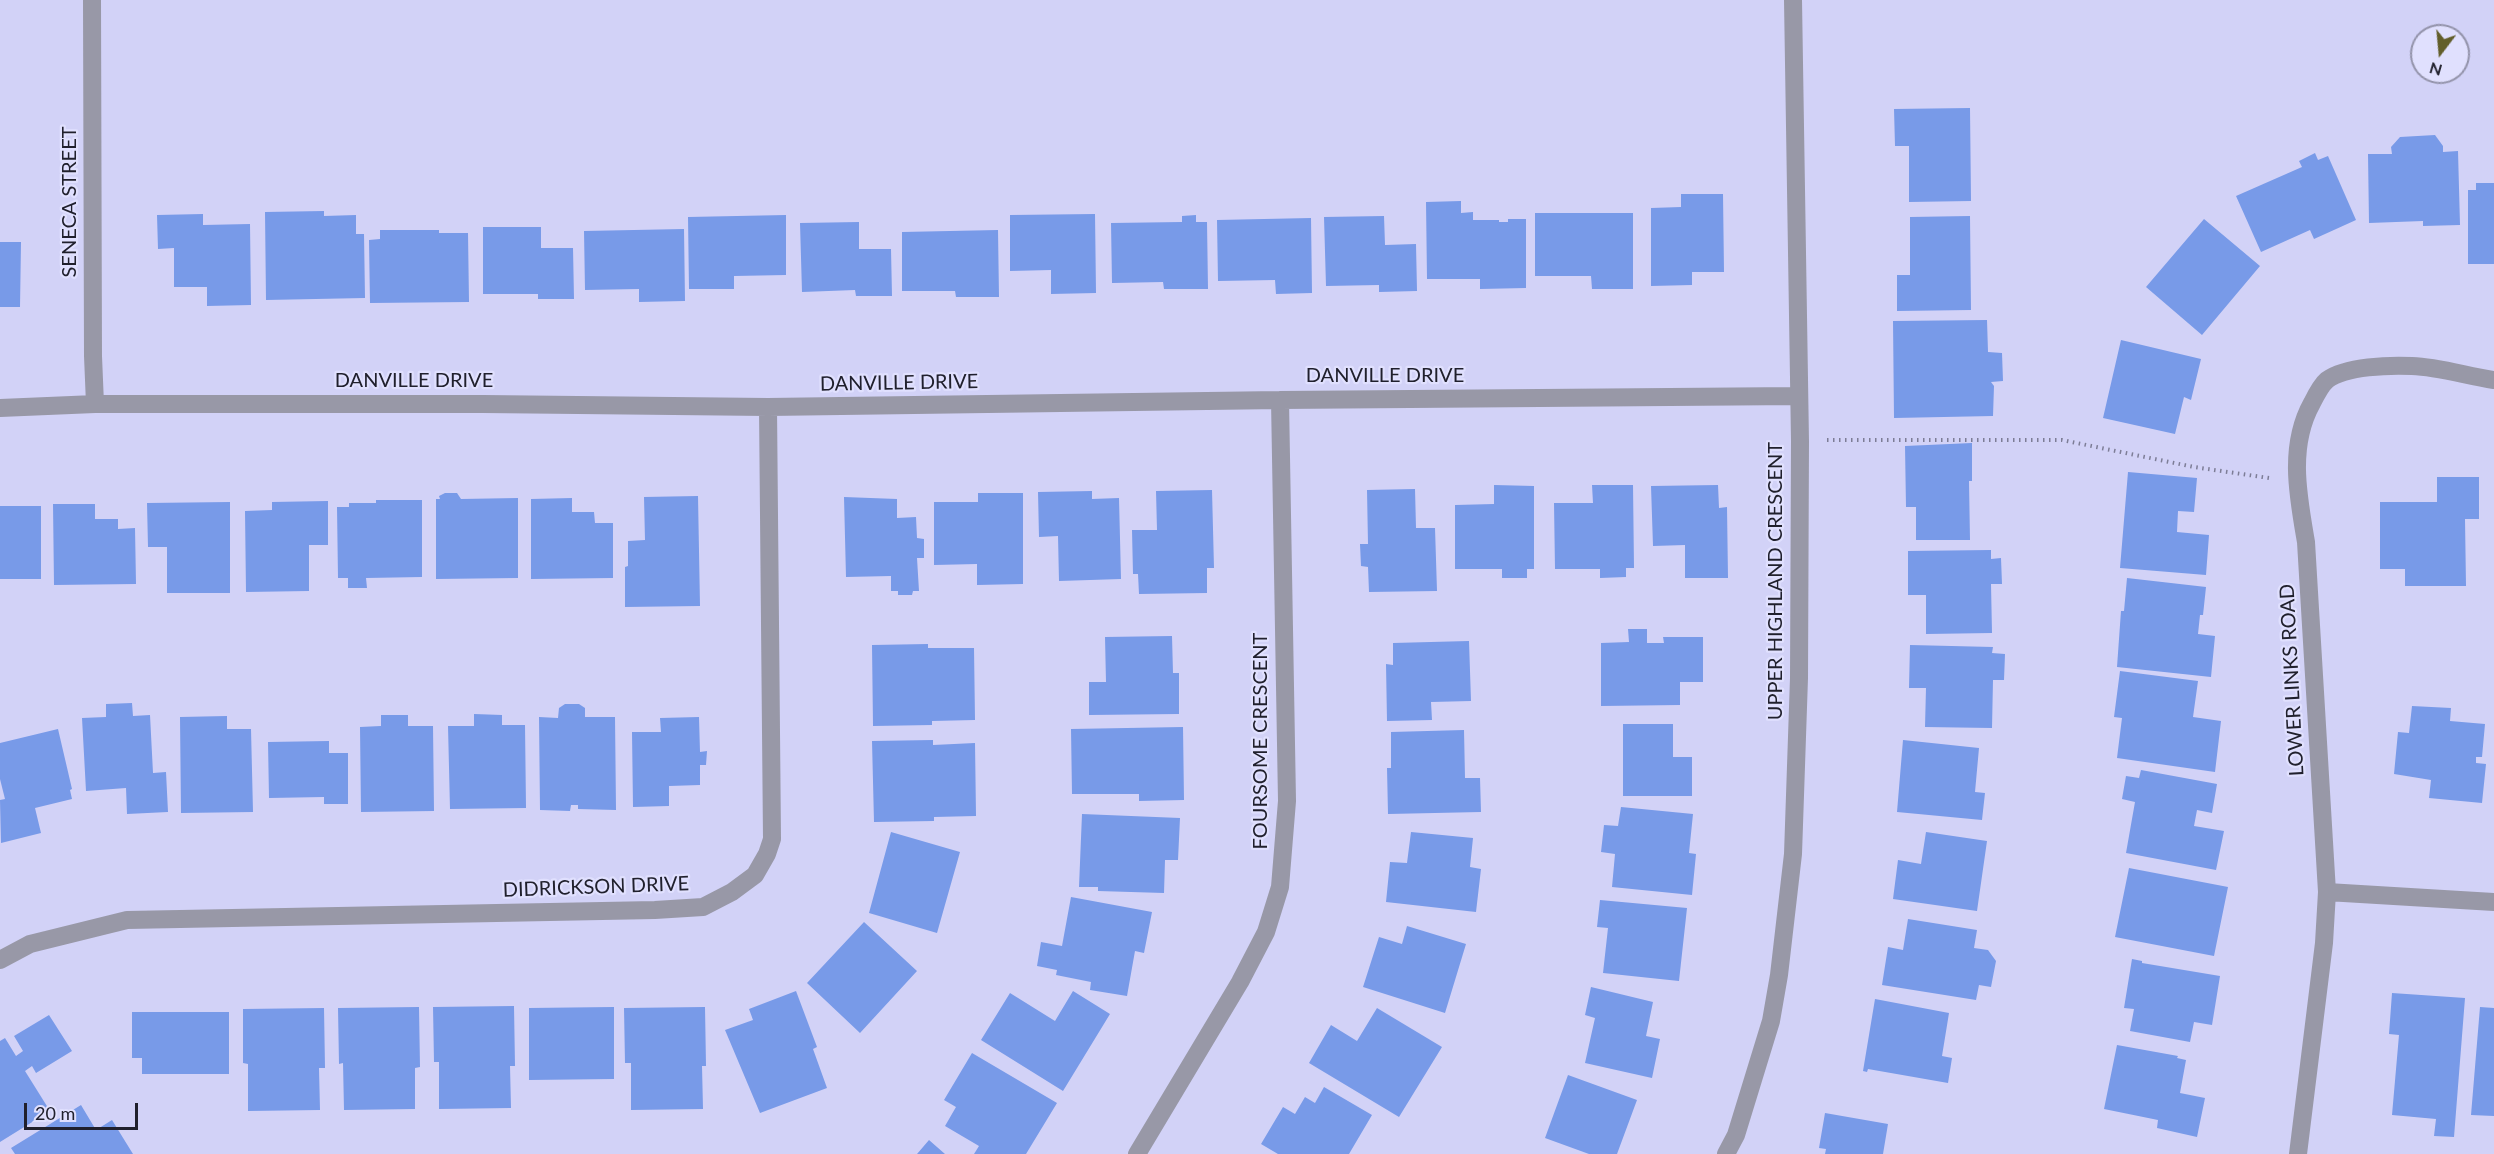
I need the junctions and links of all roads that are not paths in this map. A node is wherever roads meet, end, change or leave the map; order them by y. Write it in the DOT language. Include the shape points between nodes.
graph roads {
  1 [pos="92,0"];
  2 [pos="1793,0"];
  3 [pos="2494,380"];
  4 [pos="1799,396"];
  5 [pos="1280,400"];
  6 [pos="95,404"];
  7 [pos="768,407"];
  8 [pos="0,408"];
  9 [pos="2327,892"];
  10 [pos="2494,902"];
  11 [pos="0,960"];
  12 [pos="1137,1154"];
  13 [pos="1726,1154"];
  14 [pos="2298,1154"];
  1 -- 6 [label="street, SENECA STREET"];
  2 -- 4 [label="street, UPPER HIGHLAND CRESCENT"];
  3 -- 9 [label="street, LOWER LINKS ROAD" via="2414,366 2340,373 2326,381 2302,421 2298,478 2306,542"];
  4 -- 5 [label="street, DANVILLE DRIVE"];
  4 -- 13 [label="street, UPPER HIGHLAND CRESCENT" via="1799,678 1793,854 1771,1021 1736,1135"];
  5 -- 7 [label="street, DANVILLE DRIVE"];
  5 -- 12 [label="street, FOURSOME CRESCENT" via="1287,801 1280,887 1266,932 1240,982"];
  6 -- 7 [label="street, DANVILLE DRIVE"];
  6 -- 8 [label="street, DANVILLE DRIVE"];
  7 -- 11 [label="street, DIDRICKSON DRIVE" via="772,839 755,875 732,892 703,907 655,910 127,920 30,944"];
  9 -- 10 [label="street"];
  9 -- 14 [label="street, LOWER LINKS ROAD"];
}
